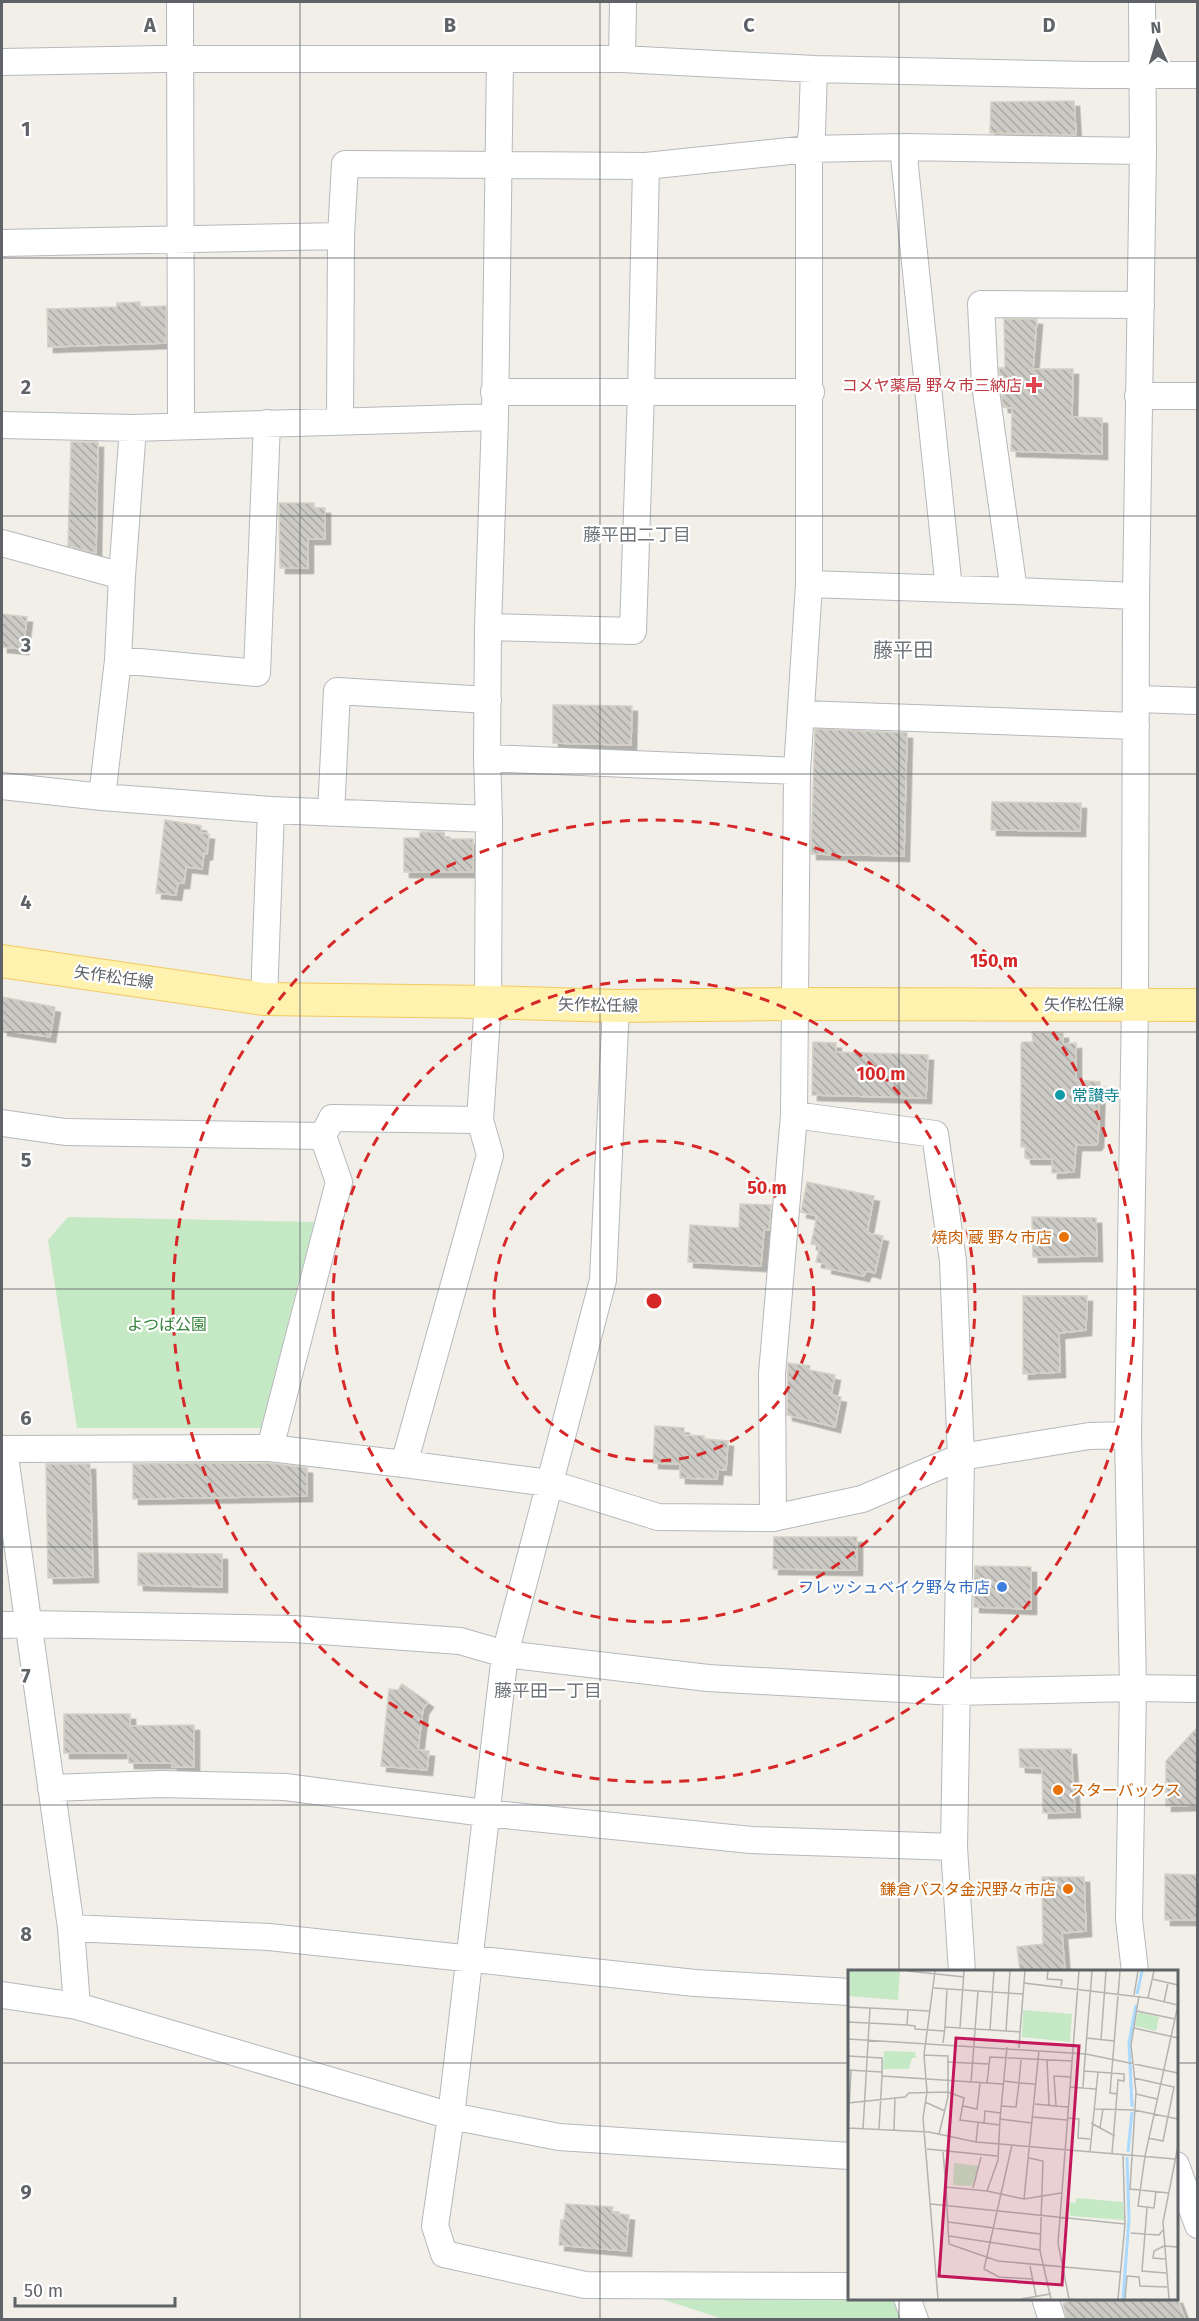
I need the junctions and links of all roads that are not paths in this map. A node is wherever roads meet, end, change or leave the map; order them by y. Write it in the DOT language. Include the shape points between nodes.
graph roads {
  1 [pos="180,2"];
  2 [pos="623,2"];
  3 [pos="1142,2"];
  4 [pos="179,59"];
  5 [pos="500,59"];
  6 [pos="622,59"];
  7 [pos="2,62"];
  8 [pos="814,69"];
  9 [pos="1142,75"];
  10 [pos="1197,75"];
  11 [pos="903,147"];
  12 [pos="809,149"];
  13 [pos="1143,151"];
  14 [pos="498,164"];
  15 [pos="646,166"];
  16 [pos="341,236"];
  17 [pos="181,240"];
  18 [pos="2,243"];
  19 [pos="1141,305"];
  20 [pos="641,392"];
  21 [pos="811,392"];
  22 [pos="1138,396"];
  23 [pos="1197,396"];
  24 [pos="494,404"];
  25 [pos="339,421"];
  26 [pos="267,423"];
  27 [pos="2,424"];
  28 [pos="181,426"];
  29 [pos="133,428"];
  30 [pos="2,543"];
  31 [pos="122,576"];
  32 [pos="809,584"];
  33 [pos="949,589"];
  34 [pos="1014,591"];
  35 [pos="1136,596"];
  36 [pos="488,627"];
  37 [pos="118,660"];
  38 [pos="1136,699"];
  39 [pos="488,700"];
  40 [pos="1197,701"];
  41 [pos="802,714"];
  42 [pos="1136,726"];
  43 [pos="487,758"];
  44 [pos="797,771"];
  45 [pos="2,786"];
  46 [pos="102,797"];
  47 [pos="271,810"];
  48 [pos="331,813"];
  49 [pos="489,819"];
  50 [pos="2,961"];
  51 [pos="264,999"];
  52 [pos="488,1002"];
  53 [pos="795,1004"];
  54 [pos="1135,1004"];
  55 [pos="1197,1005"];
  56 [pos="616,1006"];
  57 [pos="794,1115"];
  58 [pos="480,1120"];
  59 [pos="2,1123"];
  60 [pos="323,1136"];
  61 [pos="1128,1435"];
  62 [pos="3,1441"];
  63 [pos="270,1448"];
  64 [pos="961,1457"];
  65 [pos="404,1464"];
  66 [pos="549,1483"];
  67 [pos="773,1518"];
  68 [pos="28,1624"];
  69 [pos="2,1625"];
  70 [pos="505,1654"];
  71 [pos="1133,1688"];
  72 [pos="1197,1689"];
  73 [pos="955,1692"];
  74 [pos="51,1788"];
  75 [pos="485,1813"];
  76 [pos="954,1846"];
  77 [pos="71,1928"];
  78 [pos="468,1958"];
  79 [pos="962,1970"];
  80 [pos="1135,1970"];
  81 [pos="848,1992"];
  82 [pos="2,1995"];
  83 [pos="77,2006"];
  84 [pos="451,2116"];
  85 [pos="848,2156"];
  86 [pos="1178,2159"];
  87 [pos="1197,2160"];
  88 [pos="1178,2171"];
  89 [pos="1197,2225"];
  90 [pos="848,2286"];
  91 [pos="908,2300"];
  92 [pos="1046,2300"];
  93 [pos="915,2319"];
  94 [pos="1052,2319"];
  1 -- 4 [label="street"];
  2 -- 6 [label="street"];
  3 -- 9 [label="street"];
  4 -- 5 [label="street"];
  4 -- 7 [label="street"];
  4 -- 17 [label="street"];
  5 -- 6 [label="street"];
  5 -- 14 [label="street"];
  6 -- 8 [label="street"];
  8 -- 9 [label="street"];
  8 -- 12 [label="street"];
  9 -- 10 [label="street"];
  9 -- 13 [label="street"];
  11 -- 12 [label="street"];
  11 -- 13 [label="street"];
  11 -- 33 [label="street"];
  12 -- 15 [label="street"];
  12 -- 21 [label="street"];
  13 -- 19 [label="street"];
  14 -- 15 [label="street"];
  14 -- 16 [label="street" via="345,164"];
  14 -- 24 [label="street"];
  15 -- 20 [label="street"];
  16 -- 17 [label="street"];
  16 -- 25 [label="street"];
  17 -- 18 [label="street"];
  17 -- 28 [label="street"];
  19 -- 22 [label="street"];
  19 -- 34 [label="street" via="981,304 985,384"];
  20 -- 21 [label="street"];
  20 -- 24 [label="street"];
  20 -- 36 [label="street" via="633,631"];
  21 -- 32 [label="street"];
  22 -- 23 [label="street"];
  22 -- 35 [label="street"];
  24 -- 25 [label="street"];
  24 -- 36 [label="street"];
  25 -- 26 [label="street"];
  26 -- 28 [label="street"];
  26 -- 37 [label="street" via="257,673"];
  27 -- 29 [label="street"];
  28 -- 29 [label="street"];
  29 -- 31 [label="street"];
  30 -- 31 [label="street"];
  31 -- 37 [label="street"];
  32 -- 33 [label="street"];
  32 -- 41 [label="street"];
  33 -- 34 [label="street"];
  34 -- 35 [label="street"];
  35 -- 38 [label="street"];
  36 -- 39 [label="street"];
  37 -- 46 [label="street"];
  38 -- 40 [label="street"];
  38 -- 42 [label="street"];
  39 -- 43 [label="street"];
  39 -- 48 [label="street" via="337,691"];
  41 -- 42 [label="street"];
  41 -- 44 [label="street"];
  42 -- 54 [label="street"];
  43 -- 44 [label="street"];
  43 -- 49 [label="street"];
  44 -- 53 [label="street"];
  45 -- 46 [label="street"];
  46 -- 47 [label="street"];
  47 -- 48 [label="street"];
  47 -- 51 [label="street"];
  48 -- 49 [label="street"];
  49 -- 52 [label="street"];
  50 -- 51 [label="main road, 矢作松任線"];
  51 -- 52 [label="main road, 矢作松任線"];
  52 -- 56 [label="main road, 矢作松任線"];
  52 -- 58 [label="street"];
  53 -- 54 [label="main road, 矢作松任線"];
  53 -- 56 [label="main road, 矢作松任線"];
  53 -- 57 [label="street"];
  54 -- 55 [label="main road, 矢作松任線"];
  54 -- 61 [label="street"];
  56 -- 66 [label="street" via="603,1280"];
  57 -- 64 [label="street" via="935,1134 953,1261"];
  57 -- 67 [label="street" via="772,1374"];
  58 -- 60 [label="street" via="332,1118"];
  58 -- 65 [label="street" via="490,1155"];
  59 -- 60 [label="street" via="65,1132"];
  60 -- 63 [label="street" via="339,1182"];
  61 -- 64 [label="street" via="1089,1436"];
  61 -- 71 [label="street"];
  62 -- 63 [label="street"];
  62 -- 68 [label="street"];
  63 -- 65 [label="street"];
  64 -- 67 [label="street" via="861,1499"];
  64 -- 73 [label="street"];
  65 -- 66 [label="street"];
  66 -- 67 [label="street" via="658,1517"];
  66 -- 70 [label="street"];
  68 -- 69 [label="street"];
  68 -- 70 [label="street" via="294,1629 460,1641"];
  68 -- 74 [label="street"];
  70 -- 73 [label="street" via="708,1678"];
  70 -- 75 [label="street"];
  71 -- 72 [label="street"];
  71 -- 73 [label="street"];
  71 -- 80 [label="street" via="1129,1919"];
  73 -- 76 [label="street"];
  74 -- 75 [label="street" via="160,1784 285,1787"];
  74 -- 77 [label="street"];
  75 -- 76 [label="street" via="751,1840"];
  75 -- 78 [label="street"];
  76 -- 79 [label="street"];
  77 -- 78 [label="street" via="269,1937"];
  77 -- 83 [label="street"];
  78 -- 81 [label="street" via="695,1983"];
  78 -- 84 [label="street"];
  82 -- 83 [label="street"];
  83 -- 84 [label="street"];
  84 -- 85 [label="street" via="559,2137"];
  84 -- 90 [label="street" via="435,2226 444,2254 585,2285"];
  86 -- 87 [label="street"];
  88 -- 89 [label="street"];
  91 -- 93 [label="street"];
  92 -- 94 [label="street"];
}
